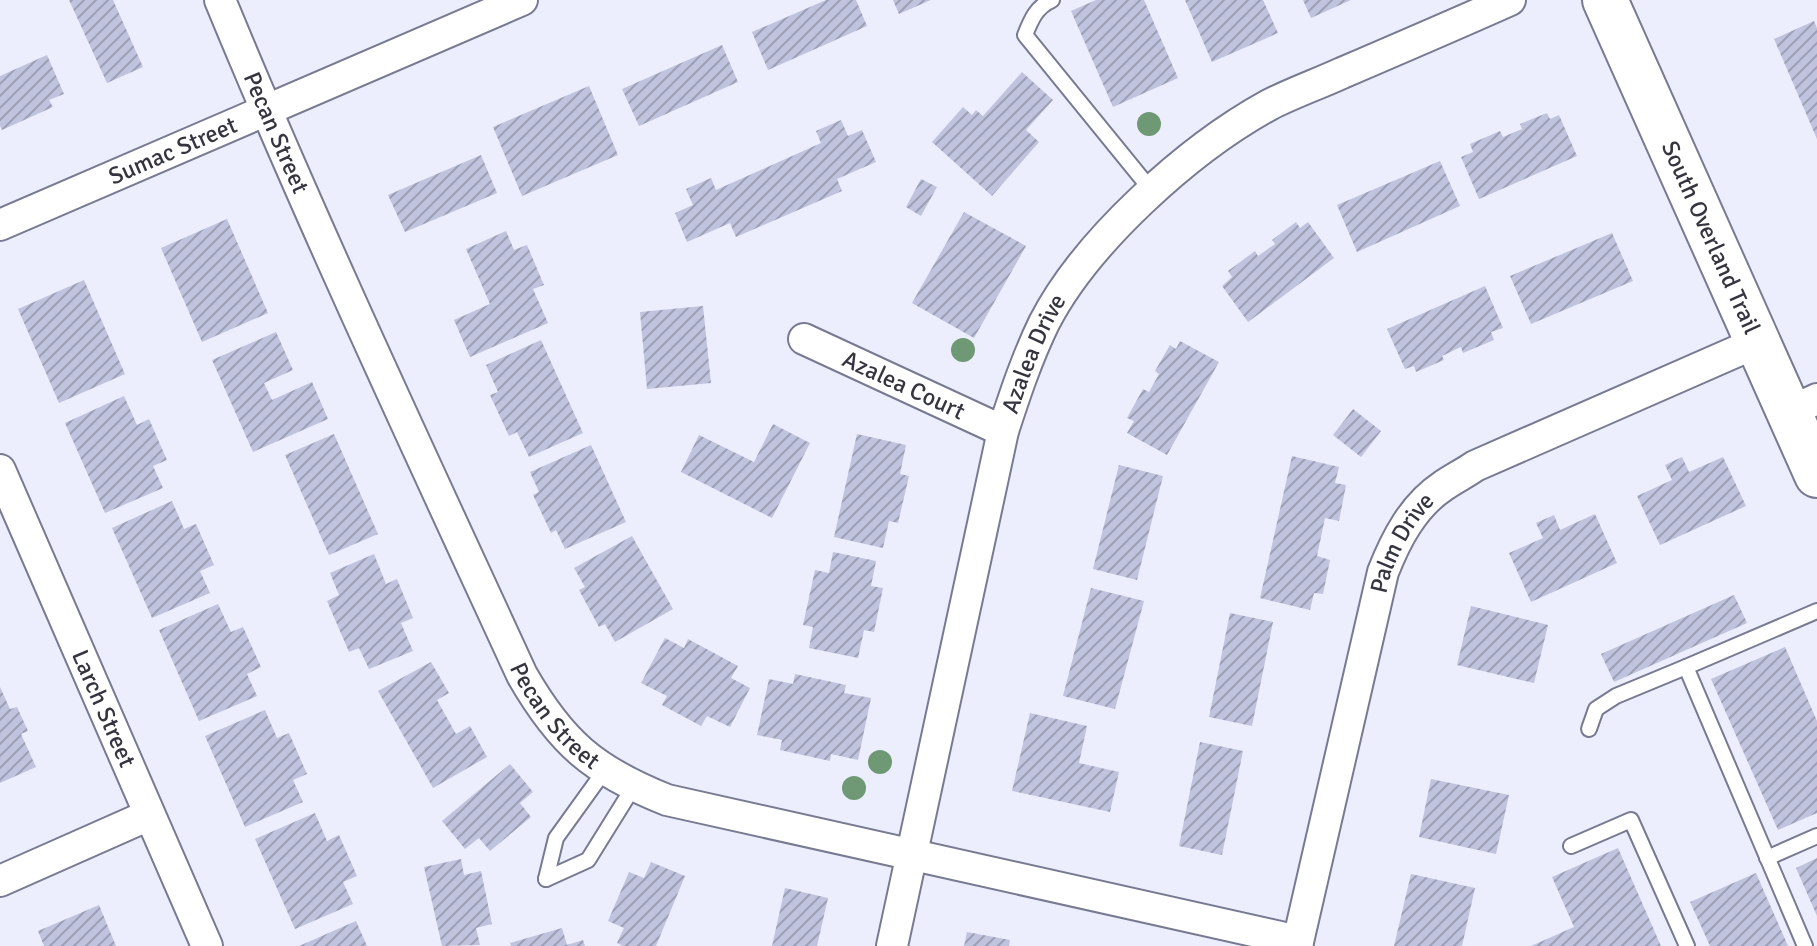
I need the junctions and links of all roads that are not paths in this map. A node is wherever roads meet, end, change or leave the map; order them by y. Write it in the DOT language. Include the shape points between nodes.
graph roads {
  1 [pos="220,0"];
  2 [pos="522,0"];
  3 [pos="1052,0"];
  4 [pos="1605,0"];
  5 [pos="1495,3"];
  6 [pos="265,110"];
  7 [pos="1152,191"];
  8 [pos="0,225"];
  9 [pos="804,339"];
  10 [pos="1758,342"];
  11 [pos="1803,406"];
  12 [pos="1003,431"];
  13 [pos="0,470"];
  14 [pos="1817,475"];
  15 [pos="1817,611"];
  16 [pos="1686,667"];
  17 [pos="1589,729"];
  18 [pos="605,770"];
  19 [pos="634,786"];
  20 [pos="149,815"];
  21 [pos="1817,836"];
  22 [pos="1571,846"];
  23 [pos="912,855"];
  24 [pos="1767,858"];
  25 [pos="0,881"];
  26 [pos="1298,944"];
  27 [pos="207,946"];
  28 [pos="892,946"];
  29 [pos="1687,946"];
  30 [pos="1805,946"];
  1 -- 6 [label="street, Pecan Street"];
  2 -- 6 [label="street, Sumac Street"];
  3 -- 7 [label="lane" via="1032,17 1025,35"];
  4 -- 10 [label="main road, South Overland Trail"];
  5 -- 7 [label="street, Azalea Drive" via="1270,105 1203,148"];
  6 -- 8 [label="street, Sumac Street"];
  6 -- 18 [label="street, Pecan Street" via="522,675 558,730"];
  7 -- 12 [label="street, Azalea Drive" via="1084,264 1045,321"];
  9 -- 12 [label="street, Azalea Court"];
  10 -- 11 [label="main road, South Overland Trail"];
  10 -- 26 [label="street, Palm Drive" via="1475,466 1440,487 1415,511 1383,572"];
  11 -- 14 [label="main road, South Overland Trail"];
  12 -- 23 [label="street, Azalea Drive"];
  13 -- 20 [label="street, Larch Street"];
  15 -- 16 [label="lane"];
  16 -- 17 [label="lane" via="1616,696 1596,709"];
  16 -- 24 [label="lane"];
  18 -- 19 [label="street, Pecan Street"];
  18 -- 19 [label="lane" via="556,838 546,879 588,860"];
  19 -- 23 [label="street, Pecan Street" via="667,800"];
  20 -- 25 [label="street"];
  20 -- 27 [label="street, Larch Street"];
  21 -- 24 [label="lane"];
  22 -- 29 [label="lane" via="1631,820"];
  23 -- 26 [label="street, Pecan Street"];
  23 -- 28 [label="street, Azalea Drive"];
  24 -- 30 [label="lane"];
}
